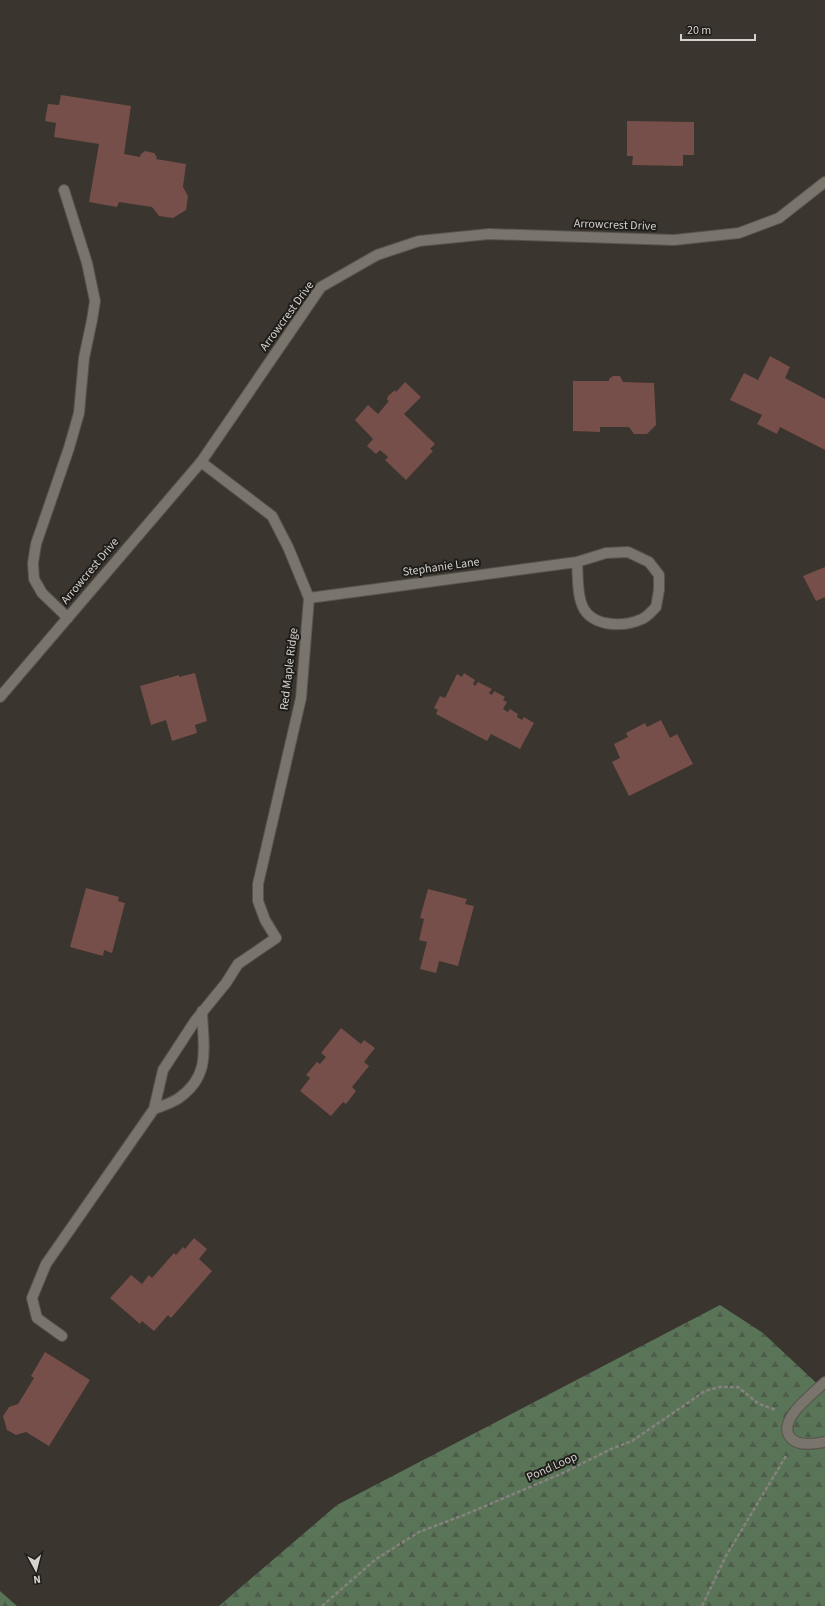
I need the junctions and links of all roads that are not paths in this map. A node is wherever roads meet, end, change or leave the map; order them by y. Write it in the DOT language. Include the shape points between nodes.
graph roads {
  1 [pos="825,182"];
  2 [pos="64,190"];
  3 [pos="201,462"];
  4 [pos="577,562"];
  5 [pos="309,598"];
  6 [pos="68,618"];
  7 [pos="0,697"];
  8 [pos="202,1011"];
  9 [pos="154,1109"];
  10 [pos="62,1336"];
  11 [pos="825,1382"];
  12 [pos="825,1442"];
  1 -- 3 [label="street, Arrowcrest Drive" via="779,218 739,233 674,240 489,234 419,241 377,255 321,287"];
  2 -- 6 [label="street" via="87,263 95,301 84,358 78,413 69,448 36,544 33,563 34,579 42,593"];
  3 -- 5 [label="street, Red Maple Ridge" via="272,516"];
  3 -- 6 [label="street, Arrowcrest Drive"];
  4 -- 4 [label="street, Stephanie Lane" via="581,603 589,616 605,624 623,625 643,619 656,607 659,575 649,562 628,552 606,553"];
  4 -- 5 [label="street, Stephanie Lane"];
  5 -- 8 [label="street, Red Maple Ridge" via="301,698 258,884 258,901 265,920 276,938 238,964 226,983"];
  6 -- 7 [label="street, Arrowcrest Drive"];
  8 -- 9 [label="street" via="163,1070"];
  8 -- 9 [label="street" via="204,1063 197,1083 178,1099"];
  9 -- 10 [label="street" via="46,1264 32,1298 37,1318"];
  11 -- 12 [label="street" via="796,1410 787,1428 789,1437 795,1442"];
}
